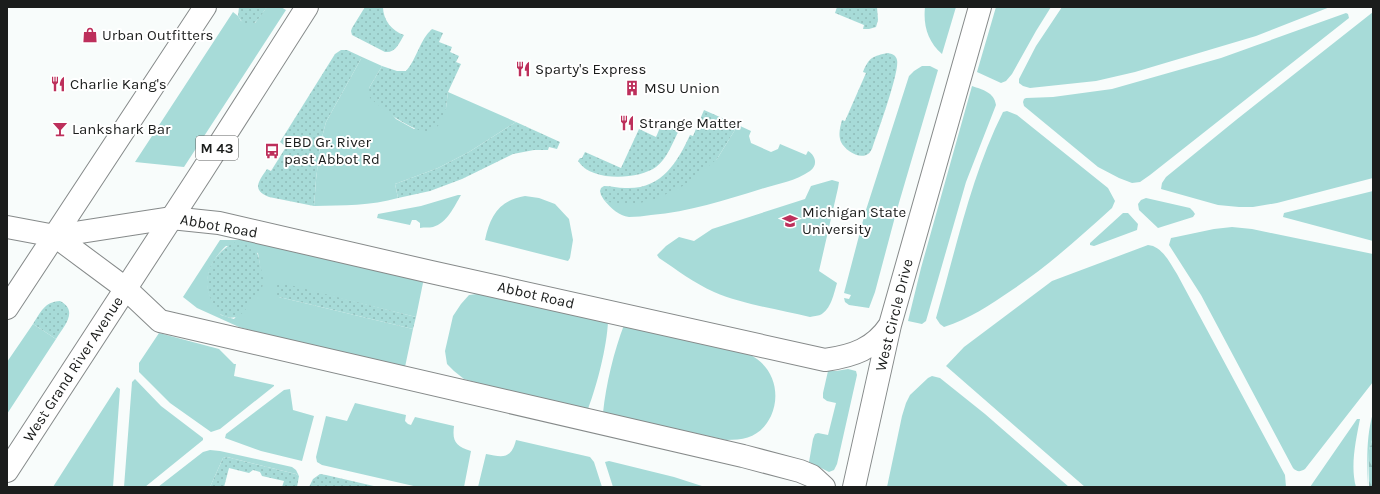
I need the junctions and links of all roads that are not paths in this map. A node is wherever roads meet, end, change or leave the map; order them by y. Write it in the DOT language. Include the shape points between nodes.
graph roads {
  1 [pos="205,7"];
  2 [pos="307,7"];
  3 [pos="980,7"];
  4 [pos="171,218"];
  5 [pos="7,227"];
  6 [pos="55,236"];
  7 [pos="125,288"];
  8 [pos="7,308"];
  9 [pos="890,325"];
  10 [pos="7,471"];
  11 [pos="824,487"];
  12 [pos="854,487"];
  1 -- 6 [label="street"];
  2 -- 4 [label="street, M 43"];
  3 -- 9 [label="street, West Circle Drive"];
  4 -- 6 [label="street, Abbot Road"];
  4 -- 7 [label="street, M 43"];
  4 -- 9 [label="street, Abbot Road" via="219,223 825,360 840,358 866,348 882,336"];
  5 -- 6 [label="street"];
  6 -- 7 [label="street"];
  6 -- 8 [label="street"];
  7 -- 10 [label="street, West Grand River Avenue / M 43"];
  7 -- 11 [label="street" via="160,321 800,470 812,476"];
  9 -- 12 [label="street, West Circle Drive"];
}
